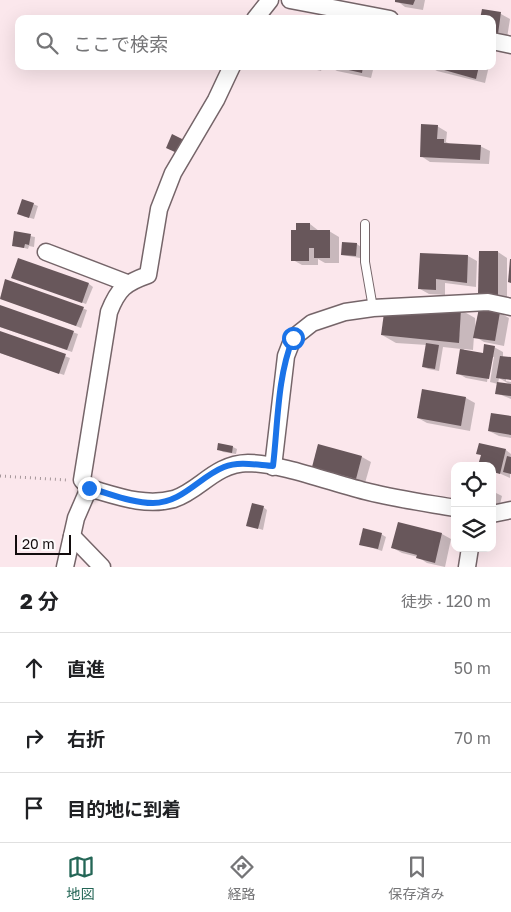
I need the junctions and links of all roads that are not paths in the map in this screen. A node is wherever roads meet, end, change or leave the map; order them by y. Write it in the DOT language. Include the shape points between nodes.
graph roads {
  1 [pos="270,0"];
  2 [pos="290,0"];
  3 [pos="258,15"];
  4 [pos="369,15"];
  5 [pos="496,42"];
  6 [pos="511,44"];
  7 [pos="230,70"];
  8 [pos="365,224"];
  9 [pos="46,252"];
  10 [pos="127,283"];
  11 [pos="511,307"];
  12 [pos="373,308"];
  13 [pos="273,466"];
  14 [pos="86,484"];
  15 [pos="451,507"];
  16 [pos="511,510"];
  17 [pos="496,513"];
  18 [pos="72,536"];
  19 [pos="469,552"];
  20 [pos="65,567"];
  21 [pos="102,567"];
  22 [pos="467,567"];
  1 -- 3 [label="street"];
  2 -- 4 [label="street"];
  5 -- 6 [label="street"];
  7 -- 10 [label="street" via="173,173 159,209 148,275"];
  8 -- 12 [label="lane" via="365,262"];
  9 -- 10 [label="street"];
  10 -- 14 [label="street" via="114,298 109,312"];
  11 -- 12 [label="street" via="488,302"];
  12 -- 13 [label="street" via="346,312 312,323 293,338 283,372"];
  13 -- 14 [label="street" via="248,463 224,467 176,498 153,503 133,500"];
  13 -- 15 [label="street" via="370,493"];
  14 -- 18 [label="street"];
  16 -- 17 [label="street"];
  18 -- 20 [label="street"];
  18 -- 21 [label="street"];
  19 -- 22 [label="street"];
}
